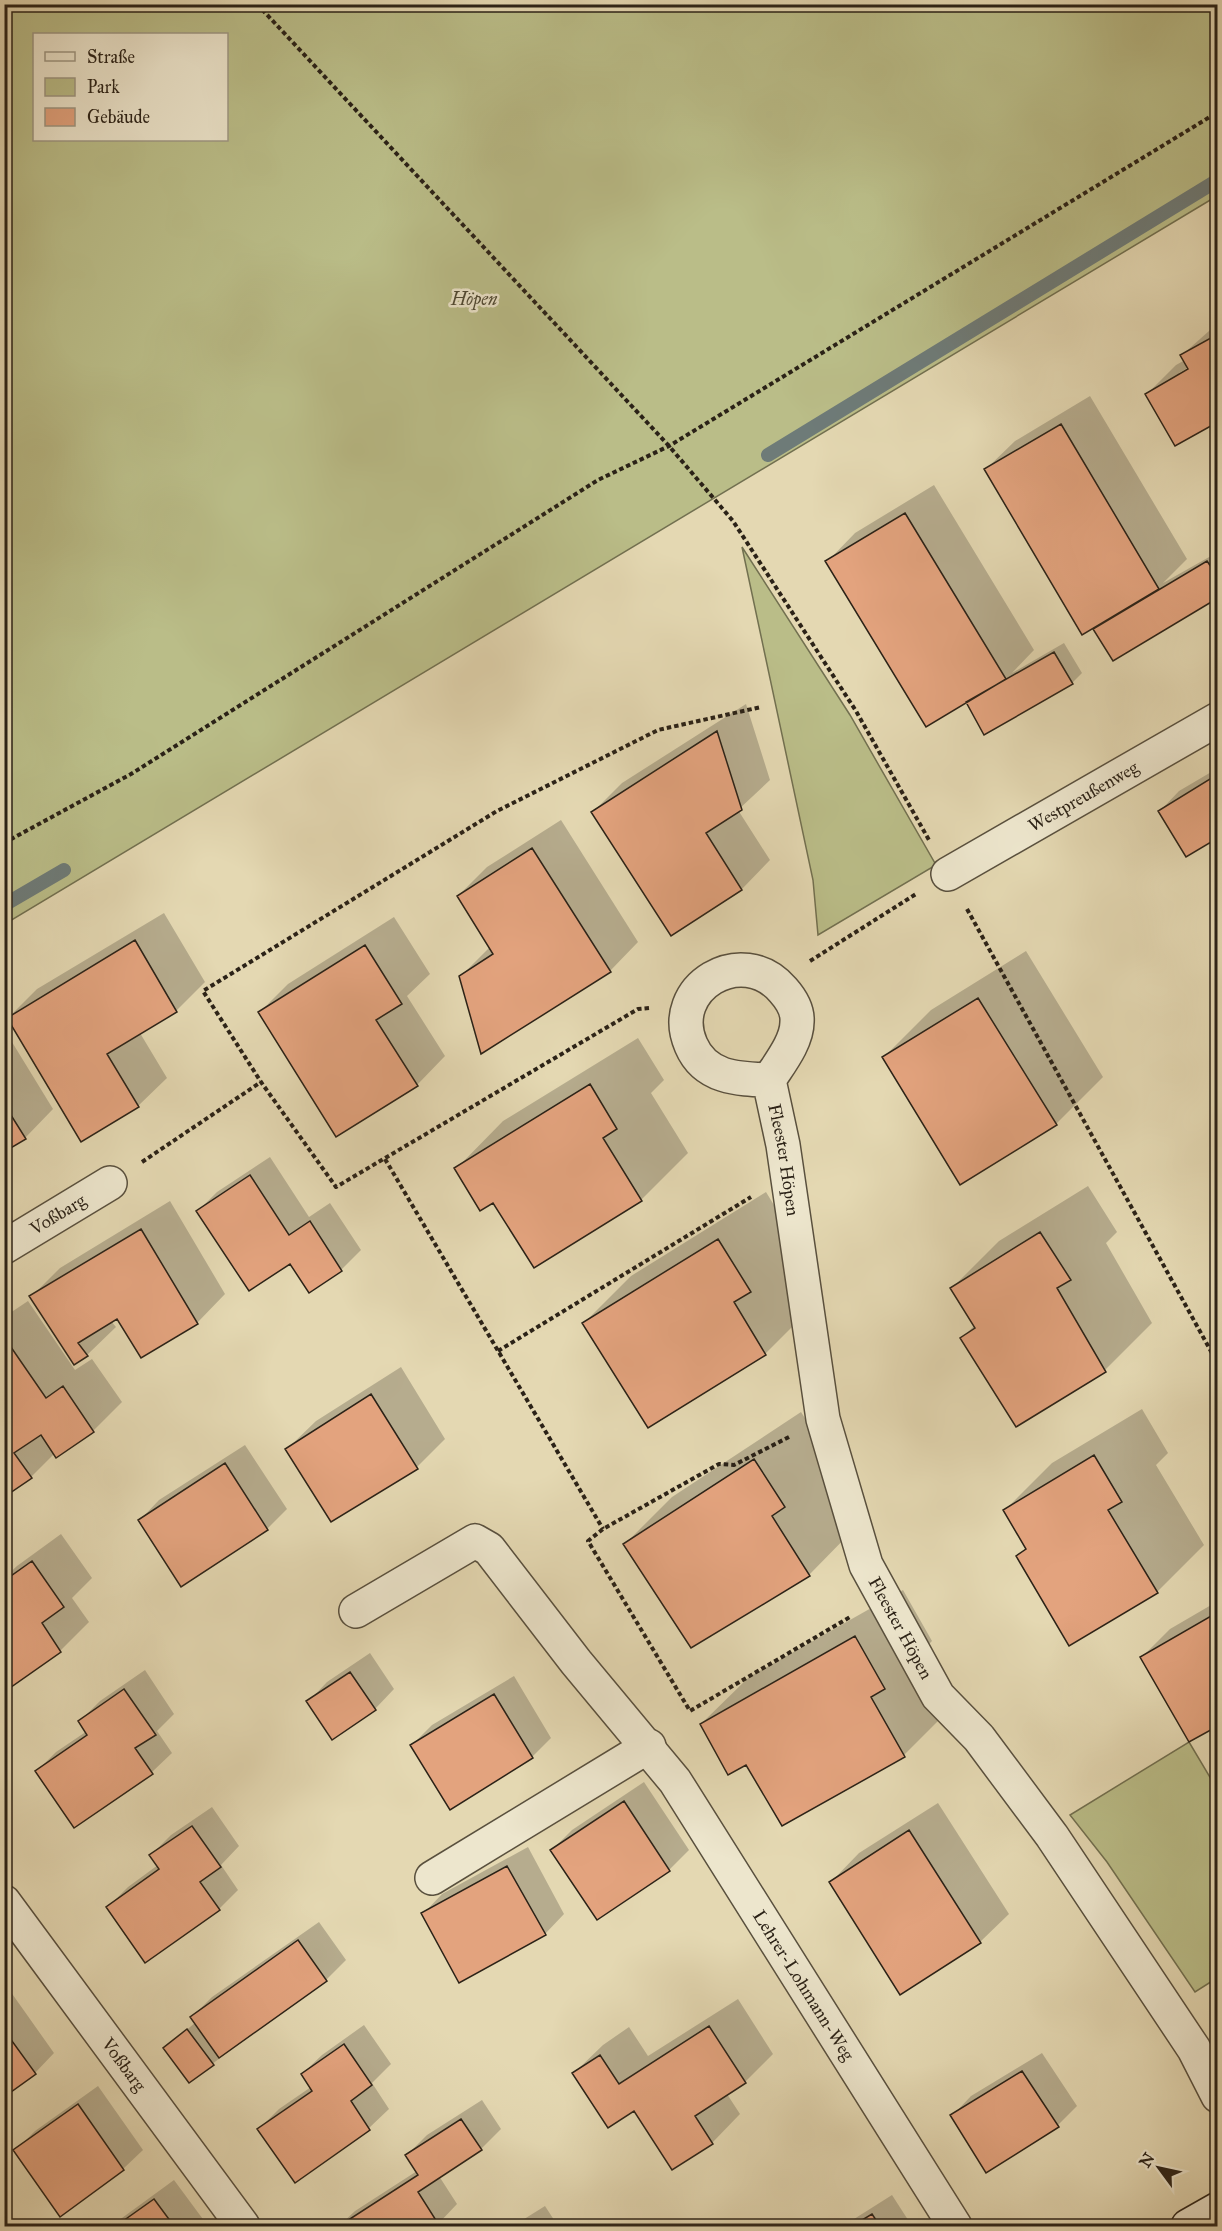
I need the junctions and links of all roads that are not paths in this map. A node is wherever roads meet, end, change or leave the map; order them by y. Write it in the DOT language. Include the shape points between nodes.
graph roads {
  1 [pos="1218,719"];
  2 [pos="948,874"];
  3 [pos="769,1080"];
  4 [pos="110,1183"];
  5 [pos="4,1247"];
  6 [pos="356,1611"];
  7 [pos="649,1746"];
  8 [pos="432,1878"];
  9 [pos="4,1902"];
  10 [pos="1218,2096"];
  11 [pos="1218,2210"];
  12 [pos="243,2226"];
  13 [pos="955,2226"];
  14 [pos="1188,2226"];
  1 -- 2 [label="street, Westpreußenweg"];
  3 -- 3 [label="street, Fleester Höpen" via="726,1077 706,1067 687,1037 686,1022 697,991 725,971 761,972 777,982 790,998 798,1024"];
  3 -- 10 [label="street, Fleester Höpen" via="788,1174 823,1419 855,1534 882,1598 938,1696 979,1738 1052,1836 1194,2049"];
  4 -- 5 [label="street, Voßbarg"];
  6 -- 7 [label="street, Lehrer-Lohmann-Weg" via="475,1541 489,1549 576,1662"];
  7 -- 8 [label="street"];
  7 -- 13 [label="street, Lehrer-Lohmann-Weg" via="675,1781"];
  9 -- 12 [label="street, Voßbarg"];
  11 -- 14 [label="street"];
}
